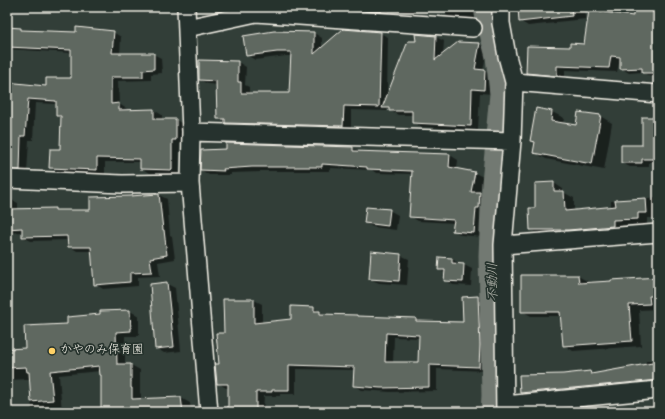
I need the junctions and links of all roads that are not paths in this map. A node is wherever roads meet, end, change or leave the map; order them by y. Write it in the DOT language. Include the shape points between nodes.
graph roads {
  1 [pos="186,7"];
  2 [pos="502,7"];
  3 [pos="187,28"];
  4 [pos="473,28"];
  5 [pos="514,82"];
  6 [pos="658,94"];
  7 [pos="191,132"];
  8 [pos="512,142"];
  9 [pos="7,179"];
  10 [pos="190,183"];
  11 [pos="658,233"];
  12 [pos="503,245"];
  13 [pos="658,390"];
  14 [pos="505,409"];
  15 [pos="209,412"];
  1 -- 3 [label="street"];
  2 -- 5 [label="street" via="501,23"];
  3 -- 4 [label="street" via="256,13"];
  3 -- 7 [label="street"];
  5 -- 6 [label="street"];
  5 -- 8 [label="street"];
  7 -- 8 [label="street"];
  7 -- 10 [label="street"];
  8 -- 12 [label="street"];
  9 -- 10 [label="street" via="122,184"];
  10 -- 15 [label="street"];
  11 -- 12 [label="street"];
  12 -- 14 [label="street"];
  13 -- 14 [label="street"];
}
